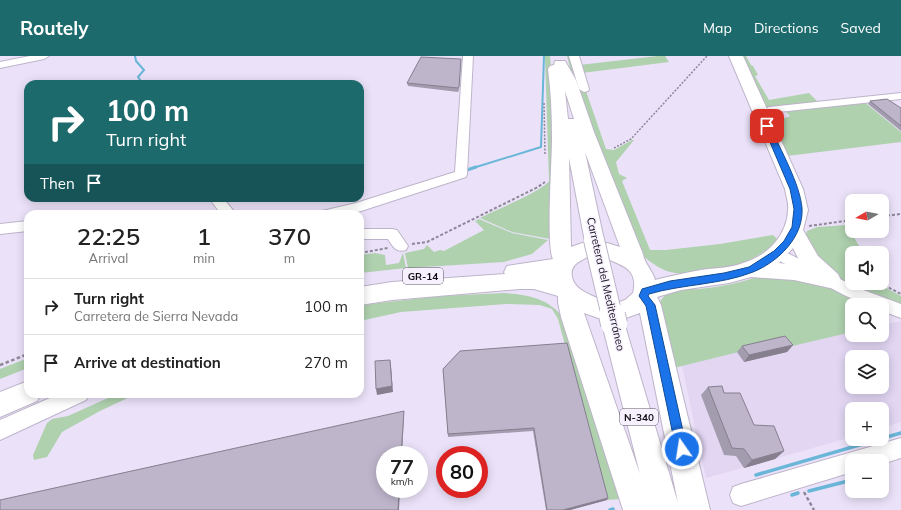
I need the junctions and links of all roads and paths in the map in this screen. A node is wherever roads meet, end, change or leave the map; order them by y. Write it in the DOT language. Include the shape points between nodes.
graph roads {
  1 [pos="44,56"];
  2 [pos="468,56"];
  3 [pos="707,56"];
  4 [pos="736,56"];
  5 [pos="562,58"];
  6 [pos="0,65"];
  7 [pos="584,89"];
  8 [pos="901,96"];
  9 [pos="544,103"];
  10 [pos="766,113"];
  11 [pos="614,148"];
  12 [pos="545,157"];
  13 [pos="547,181"];
  14 [pos="219,202"];
  15 [pos="226,210"];
  16 [pos="342,210"];
  17 [pos="901,214"];
  18 [pos="889,215"];
  19 [pos="845,221"];
  20 [pos="24,226"];
  21 [pos="0,229"];
  22 [pos="795,229"];
  23 [pos="560,233"];
  24 [pos="364,234"];
  25 [pos="401,246"];
  26 [pos="596,246"];
  27 [pos="364,252"];
  28 [pos="777,253"];
  29 [pos="565,262"];
  30 [pos="635,264"];
  31 [pos="751,269"];
  32 [pos="489,278"];
  33 [pos="694,280"];
  34 [pos="830,280"];
  35 [pos="364,282"];
  36 [pos="889,288"];
  37 [pos="644,294"];
  38 [pos="901,294"];
  39 [pos="364,295"];
  40 [pos="570,300"];
  41 [pos="901,312"];
  42 [pos="612,315"];
  43 [pos="24,356"];
  44 [pos="0,365"];
  45 [pos="24,380"];
  46 [pos="0,389"];
  47 [pos="24,395"];
  48 [pos="71,398"];
  49 [pos="0,405"];
  50 [pos="0,430"];
  51 [pos="901,448"];
  52 [pos="881,454"];
  53 [pos="845,464"];
  54 [pos="796,479"];
  55 [pos="741,495"];
  56 [pos="638,510"];
  57 [pos="664,510"];
  58 [pos="696,510"];
  59 [pos="814,510"];
  1 -- 6 [label="street"];
  2 -- 16 [label="street" via="461,174"];
  3 -- 11 [label="path" via="631,139"];
  4 -- 10 [label="highway"];
  5 -- 7 [label="street"];
  5 -- 23 [label="highway" via="559,116"];
  5 -- 26 [label="highway, Carretera del Mediterráneo / N-340"];
  5 -- 30 [label="highway" via="586,132"];
  8 -- 10 [label="street"];
  9 -- 12 [label="path"];
  10 -- 22 [label="highway" via="794,189 798,209"];
  13 -- 25 [label="path" via="427,242"];
  14 -- 15 [label="street"];
  17 -- 18 [label="path"];
  19 -- 22 [label="path"];
  20 -- 21 [label="street"];
  22 -- 28 [label="highway"];
  22 -- 34 [label="highway" via="810,261"];
  23 -- 29 [label="highway" via="561,254"];
  23 -- 32 [label="highway" via="547,251 537,259"];
  24 -- 25 [label="street" via="392,234"];
  25 -- 27 [label="path"];
  26 -- 29 [label="highway" via="574,254"];
  26 -- 30 [label="highway" via="622,255"];
  26 -- 42 [label="highway, Carretera del Mediterráneo / N-340, bridge"];
  28 -- 31 [label="highway"];
  28 -- 34 [label="street"];
  29 -- 32 [label="highway"];
  29 -- 40 [label="highway" via="561,272 562,281"];
  30 -- 33 [label="highway" via="670,276"];
  30 -- 37 [label="highway" via="646,283"];
  31 -- 33 [label="highway"];
  31 -- 34 [label="highway" via="794,272"];
  32 -- 35 [label="highway, GR-14"];
  32 -- 39 [label="highway, GR-14"];
  32 -- 40 [label="highway" via="540,292 555,300"];
  33 -- 37 [label="highway"];
  34 -- 41 [label="street"];
  36 -- 38 [label="path"];
  37 -- 42 [label="highway" via="636,304"];
  37 -- 58 [label="highway" via="650,305"];
  40 -- 42 [label="highway"];
  40 -- 56 [label="highway"];
  42 -- 57 [label="highway, Carretera del Mediterráneo / N-340"];
  43 -- 44 [label="path"];
  45 -- 46 [label="highway"];
  47 -- 49 [label="highway"];
  48 -- 50 [label="street"];
  51 -- 52 [label="street"];
  53 -- 54 [label="street"];
  54 -- 55 [label="street"];
  54 -- 59 [label="path"];
}
